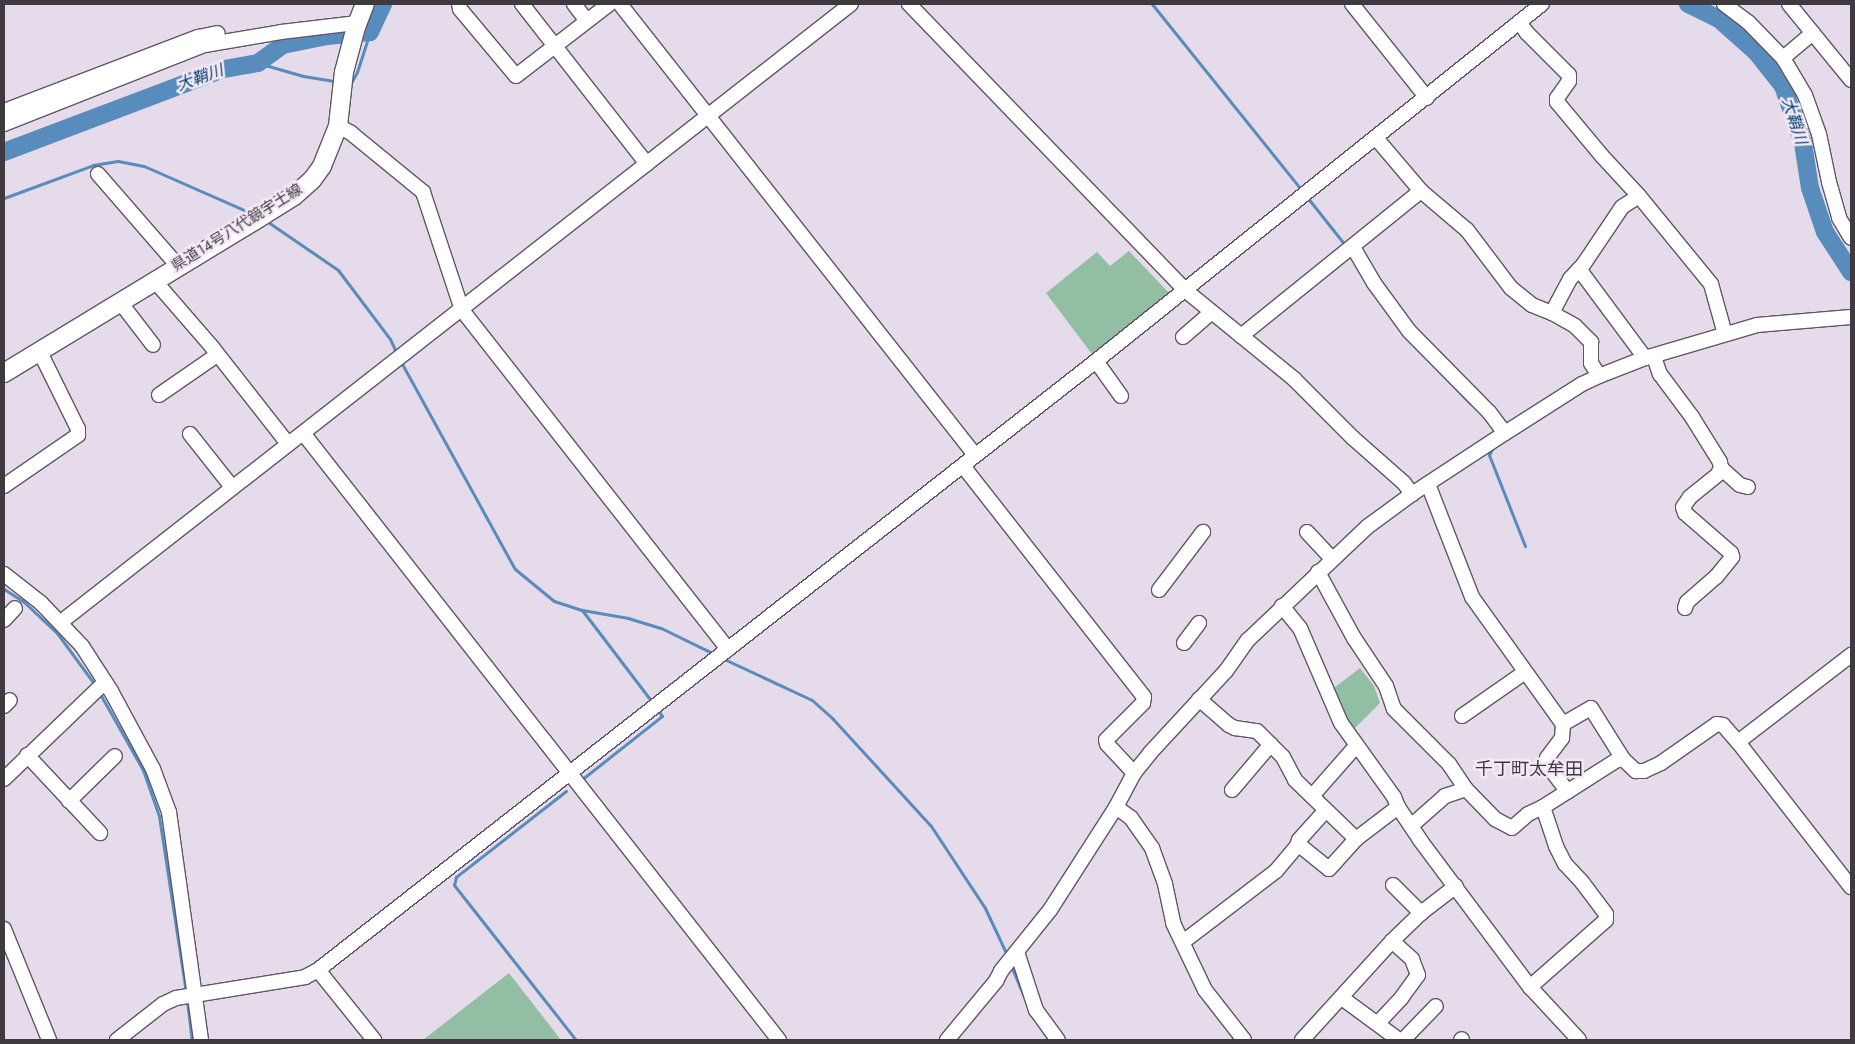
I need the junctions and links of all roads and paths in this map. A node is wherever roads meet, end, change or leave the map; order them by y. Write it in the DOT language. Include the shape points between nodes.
graph roads {
  1 [pos="459,4"];
  2 [pos="522,4"];
  3 [pos="574,4"];
  4 [pos="609,4"];
  5 [pos="620,4"];
  6 [pos="850,4"];
  7 [pos="909,4"];
  8 [pos="1352,4"];
  9 [pos="1542,4"];
  10 [pos="1724,4"];
  11 [pos="1789,4"];
  12 [pos="361,5"];
  13 [pos="587,21"];
  14 [pos="1519,22"];
  15 [pos="356,25"];
  16 [pos="281,32"];
  17 [pos="1813,33"];
  18 [pos="555,46"];
  19 [pos="1783,58"];
  20 [pos="1851,80"];
  21 [pos="1427,98"];
  22 [pos="4,111"];
  23 [pos="708,116"];
  24 [pos="4,124"];
  25 [pos="338,126"];
  26 [pos="1376,138"];
  27 [pos="647,164"];
  28 [pos="98,174"];
  29 [pos="1421,190"];
  30 [pos="1639,196"];
  31 [pos="1851,238"];
  32 [pos="1353,247"];
  33 [pos="178,266"];
  34 [pos="1579,269"];
  35 [pos="154,280"];
  36 [pos="1185,290"];
  37 [pos="120,302"];
  38 [pos="462,310"];
  39 [pos="1211,313"];
  40 [pos="1552,313"];
  41 [pos="1851,317"];
  42 [pos="1725,334"];
  43 [pos="1241,336"];
  44 [pos="1184,337"];
  45 [pos="153,345"];
  46 [pos="39,350"];
  47 [pos="217,355"];
  48 [pos="1649,358"];
  49 [pos="1096,361"];
  50 [pos="4,373"];
  51 [pos="1599,376"];
  52 [pos="159,395"];
  53 [pos="1122,396"];
  54 [pos="303,433"];
  55 [pos="1505,433"];
  56 [pos="190,434"];
  57 [pos="288,444"];
  58 [pos="975,455"];
  59 [pos="963,466"];
  60 [pos="1721,468"];
  61 [pos="1428,484"];
  62 [pos="4,486"];
  63 [pos="232,487"];
  64 [pos="1748,487"];
  65 [pos="1412,494"];
  66 [pos="1203,532"];
  67 [pos="1307,532"];
  68 [pos="1331,558"];
  69 [pos="1318,572"];
  70 [pos="4,574"];
  71 [pos="1159,590"];
  72 [pos="1282,606"];
  73 [pos="15,608"];
  74 [pos="1685,608"];
  75 [pos="4,620"];
  76 [pos="61,622"];
  77 [pos="1199,624"];
  78 [pos="1184,643"];
  79 [pos="727,650"];
  80 [pos="1851,655"];
  81 [pos="1525,672"];
  82 [pos="97,689"];
  83 [pos="1199,700"];
  84 [pos="1462,716"];
  85 [pos="1563,724"];
  86 [pos="1738,742"];
  87 [pos="1271,744"];
  88 [pos="1356,746"];
  89 [pos="27,755"];
  90 [pos="115,756"];
  91 [pos="1623,759"];
  92 [pos="1134,773"];
  93 [pos="571,774"];
  94 [pos="4,779"];
  95 [pos="1466,789"];
  96 [pos="1232,790"];
  97 [pos="1568,792"];
  98 [pos="1313,795"];
  99 [pos="69,801"];
  100 [pos="1116,807"];
  101 [pos="1398,807"];
  102 [pos="1543,807"];
  103 [pos="1326,810"];
  104 [pos="1411,826"];
  105 [pos="100,834"];
  106 [pos="1356,839"];
  107 [pos="1297,846"];
  108 [pos="1393,885"];
  109 [pos="1456,886"];
  110 [pos="1851,887"];
  111 [pos="1421,913"];
  112 [pos="4,929"];
  113 [pos="1392,941"];
  114 [pos="1183,942"];
  115 [pos="1016,953"];
  116 [pos="318,970"];
  117 [pos="1530,986"];
  118 [pos="188,996"];
  119 [pos="1342,998"];
  120 [pos="1436,1006"];
  121 [pos="1378,1023"];
  122 [pos="49,1040"];
  123 [pos="117,1040"];
  124 [pos="201,1040"];
  125 [pos="374,1040"];
  126 [pos="779,1040"];
  127 [pos="947,1040"];
  128 [pos="1058,1040"];
  129 [pos="1244,1040"];
  130 [pos="1302,1040"];
  131 [pos="1399,1040"];
  132 [pos="1403,1040"];
  133 [pos="1579,1040"];
  1 -- 18 [label="street" via="516,76"];
  2 -- 18 [label="street"];
  3 -- 13 [label="street"];
  4 -- 13 [label="street"];
  5 -- 23 [label="street"];
  6 -- 23 [label="street"];
  7 -- 36 [label="street"];
  8 -- 21 [label="street"];
  9 -- 14 [label="street"];
  10 -- 19 [label="street" via="1748,22"];
  11 -- 17 [label="street"];
  12 -- 15 [label="main road, 県道14号八代鏡宇土線"];
  13 -- 18 [label="street"];
  14 -- 21 [label="street"];
  14 -- 30 [label="street" via="1569,75 1556,102"];
  15 -- 16 [label="street"];
  15 -- 25 [label="main road, 県道14号八代鏡宇土線" via="343,81"];
  16 -- 22 [label="street" via="260,28 198,37"];
  16 -- 24 [label="street" via="205,45"];
  17 -- 19 [label="street"];
  17 -- 20 [label="street"];
  18 -- 27 [label="street"];
  19 -- 31 [label="street" via="1805,95 1819,134 1839,218"];
  21 -- 26 [label="street"];
  23 -- 27 [label="street"];
  23 -- 58 [label="street"];
  25 -- 33 [label="main road, 県道14号八代鏡宇土線" via="322,166 312,180 271,211"];
  25 -- 38 [label="street" via="423,192"];
  26 -- 29 [label="street"];
  26 -- 36 [label="street"];
  27 -- 38 [label="street"];
  28 -- 33 [label="street"];
  29 -- 32 [label="street"];
  29 -- 40 [label="street" via="1468,230 1511,288 1532,305"];
  30 -- 34 [label="street" via="1622,207"];
  30 -- 42 [label="street" via="1711,284"];
  32 -- 43 [label="street"];
  32 -- 55 [label="street" via="1409,331"];
  33 -- 35 [label="main road, 県道14号八代鏡宇土線"];
  34 -- 40 [label="street"];
  34 -- 48 [label="street"];
  35 -- 37 [label="main road, 県道14号八代鏡宇土線"];
  35 -- 47 [label="street"];
  36 -- 39 [label="street"];
  36 -- 49 [label="street"];
  37 -- 45 [label="street"];
  37 -- 46 [label="main road, 県道14号八代鏡宇土線"];
  38 -- 54 [label="street"];
  38 -- 79 [label="street"];
  39 -- 43 [label="street"];
  39 -- 44 [label="street"];
  40 -- 51 [label="street" via="1575,326 1590,342 1591,363"];
  41 -- 42 [label="street" via="1757,325"];
  42 -- 48 [label="street"];
  43 -- 65 [label="street" via="1294,379"];
  46 -- 50 [label="main road, 県道14号八代鏡宇土線"];
  46 -- 62 [label="street" via="78,429 78,435"];
  47 -- 52 [label="street"];
  47 -- 57 [label="street"];
  48 -- 51 [label="street"];
  48 -- 60 [label="street" via="1692,417"];
  49 -- 53 [label="street"];
  49 -- 58 [label="street"];
  51 -- 55 [label="street"];
  54 -- 57 [label="street"];
  54 -- 93 [label="street"];
  55 -- 61 [label="street"];
  56 -- 63 [label="street"];
  57 -- 63 [label="street"];
  58 -- 59 [label="street"];
  59 -- 79 [label="street"];
  59 -- 92 [label="street" via="1144,697 1143,703 1106,740"];
  60 -- 64 [label="street" via="1740,485"];
  60 -- 74 [label="street" via="1683,507 1685,513 1732,553 1732,557 1716,577 1687,602"];
  61 -- 65 [label="street"];
  61 -- 81 [label="street" via="1472,597"];
  63 -- 76 [label="street"];
  65 -- 68 [label="street"];
  66 -- 71 [label="street"];
  67 -- 68 [label="street"];
  68 -- 69 [label="street"];
  69 -- 72 [label="street"];
  69 -- 95 [label="street" via="1354,638 1386,686 1394,709 1449,764"];
  70 -- 76 [label="street"];
  72 -- 83 [label="street" via="1248,640 1226,671"];
  72 -- 88 [label="street" via="1300,628 1341,723"];
  73 -- 75 [label="street"];
  76 -- 82 [label="street" via="82,646"];
  77 -- 78 [label="street"];
  79 -- 93 [label="street"];
  80 -- 86 [label="street"];
  81 -- 84 [label="street"];
  81 -- 85 [label="street"];
  82 -- 89 [label="street"];
  82 -- 118 [label="street" via="153,768 169,812"];
  83 -- 87 [label="street" via="1229,725 1257,731"];
  83 -- 92 [label="street"];
  85 -- 91 [label="street" via="1591,708"];
  85 -- 97 [label="street" via="1562,738 1546,763"];
  86 -- 91 [label="street" via="1723,725 1717,724 1662,763 1644,771 1636,771"];
  86 -- 110 [label="street"];
  87 -- 96 [label="street"];
  87 -- 98 [label="street" via="1283,757 1295,780"];
  88 -- 98 [label="street"];
  88 -- 101 [label="street"];
  89 -- 94 [label="street"];
  89 -- 99 [label="street"];
  90 -- 99 [label="street"];
  91 -- 97 [label="street"];
  92 -- 100 [label="street"];
  93 -- 116 [label="street"];
  93 -- 126 [label="street"];
  95 -- 102 [label="street" via="1495,819 1512,828 1528,814"];
  95 -- 104 [label="street" via="1445,796"];
  97 -- 102 [label="street"];
  98 -- 103 [label="street"];
  99 -- 105 [label="street"];
  100 -- 114 [label="street" via="1131,818 1152,848 1165,884 1173,923"];
  100 -- 115 [label="street" via="1050,910"];
  101 -- 104 [label="street"];
  101 -- 106 [label="street"];
  102 -- 117 [label="street" via="1565,864 1606,914 1606,920"];
  103 -- 106 [label="street"];
  103 -- 107 [label="street"];
  104 -- 109 [label="street"];
  106 -- 107 [label="street" via="1327,869"];
  107 -- 114 [label="street" via="1276,871"];
  108 -- 111 [label="street"];
  109 -- 111 [label="street"];
  109 -- 117 [label="street"];
  111 -- 113 [label="street"];
  112 -- 122 [label="street"];
  113 -- 119 [label="street"];
  113 -- 121 [label="street" via="1412,959 1418,974"];
  114 -- 129 [label="street" via="1205,990"];
  115 -- 127 [label="street"];
  115 -- 128 [label="street" via="1036,1010"];
  116 -- 118 [label="street" via="305,977"];
  116 -- 125 [label="street"];
  117 -- 133 [label="street"];
  118 -- 123 [label="street" via="163,1004"];
  118 -- 124 [label="street"];
  119 -- 121 [label="street"];
  119 -- 130 [label="street"];
  120 -- 132 [label="street"];
  121 -- 131 [label="street"];
}
